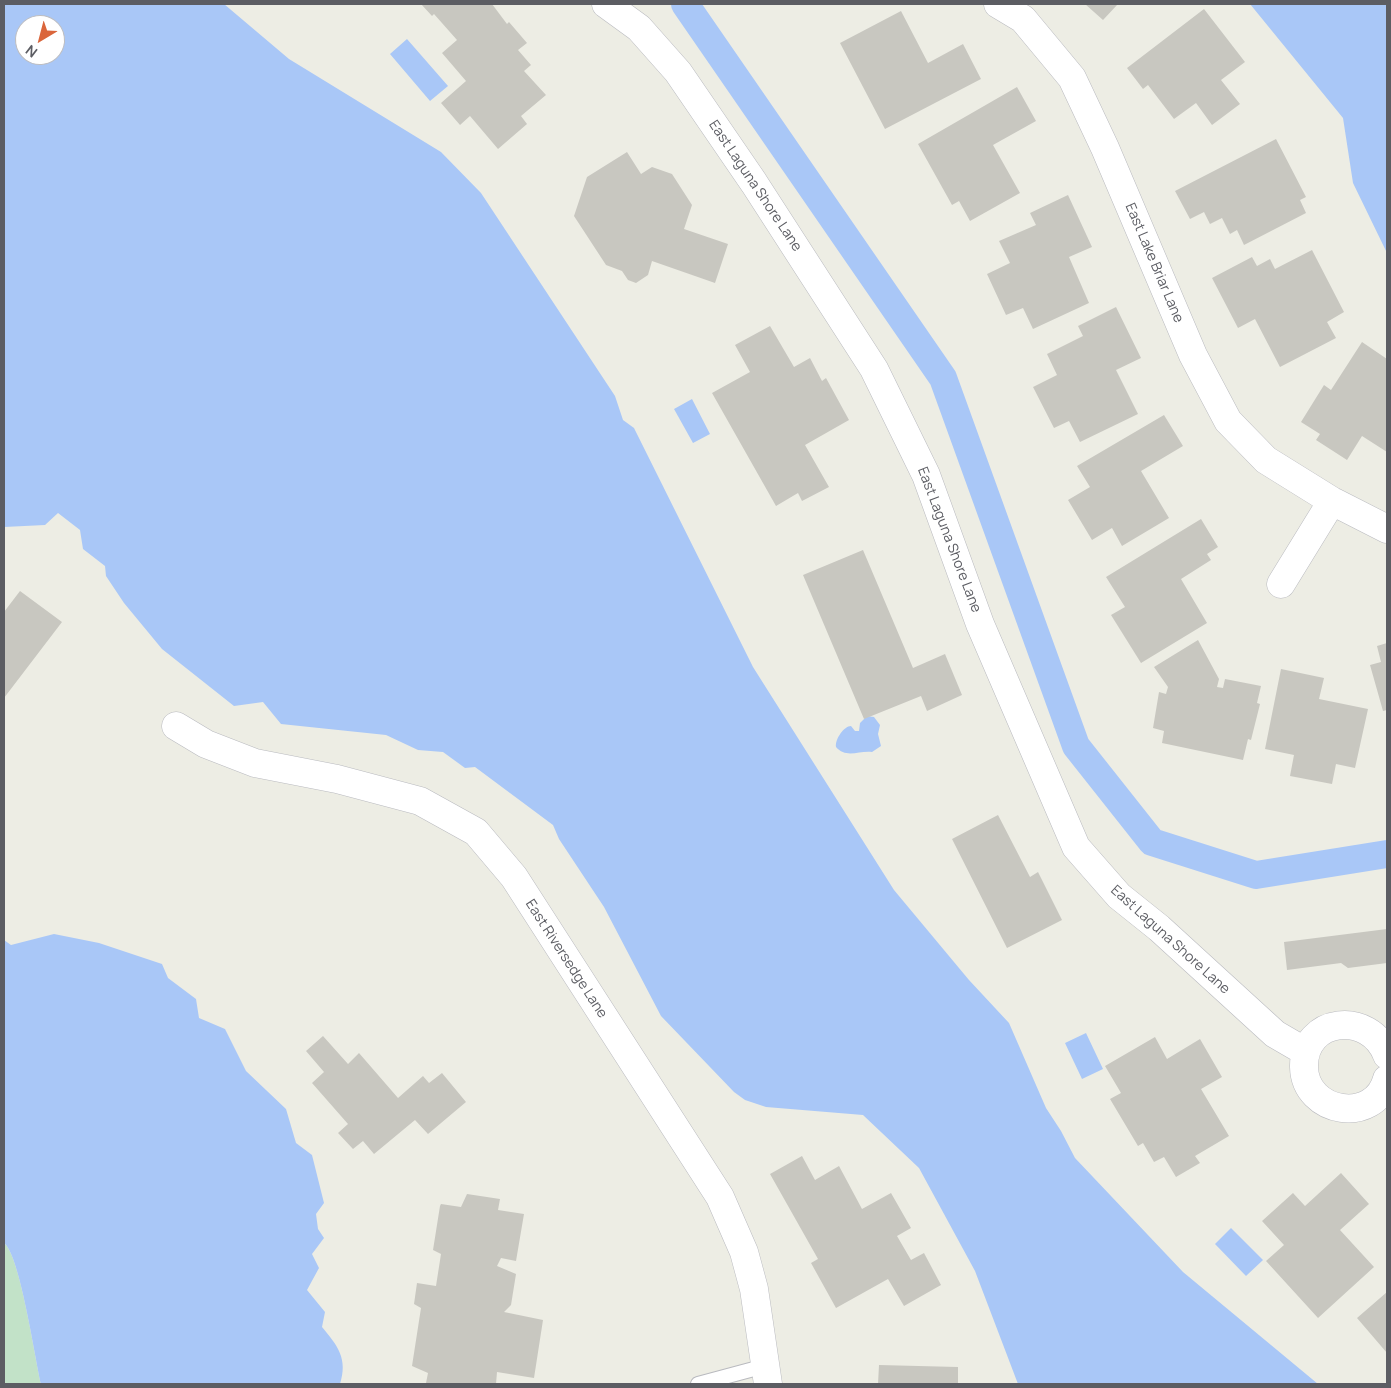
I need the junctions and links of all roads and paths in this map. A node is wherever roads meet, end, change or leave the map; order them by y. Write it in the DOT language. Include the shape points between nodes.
graph roads {
  1 [pos="606,4"];
  2 [pos="998,4"];
  3 [pos="1332,501"];
  4 [pos="1387,529"];
  5 [pos="1281,584"];
  6 [pos="176,726"];
  7 [pos="1306,1052"];
  8 [pos="1387,1055"];
  9 [pos="1387,1083"];
  10 [pos="767,1375"];
  11 [pos="698,1384"];
  1 -- 7 [label="street, East Laguna Shore Lane" via="639,28 678,72 754,183 874,370 926,475 980,624 1076,846 1119,896 1159,928 1275,1034"];
  2 -- 3 [label="street, East Lake Briar Lane" via="1022,19 1072,78 1193,355 1228,420 1266,460"];
  3 -- 4 [label="street, East Lake Briar Lane"];
  3 -- 5 [label="street"];
  6 -- 10 [label="street, East Riversedge Lane" via="206,744 255,763 338,779 420,801 476,832 514,878 720,1197 749,1270"];
  7 -- 8 [label="street" via="1323,1031 1336,1025 1350,1024 1374,1035"];
  7 -- 9 [label="street" via="1306,1080 1313,1094 1330,1106 1352,1110 1366,1106 1378,1097"];
  10 -- 11 [label="lane"];
}
